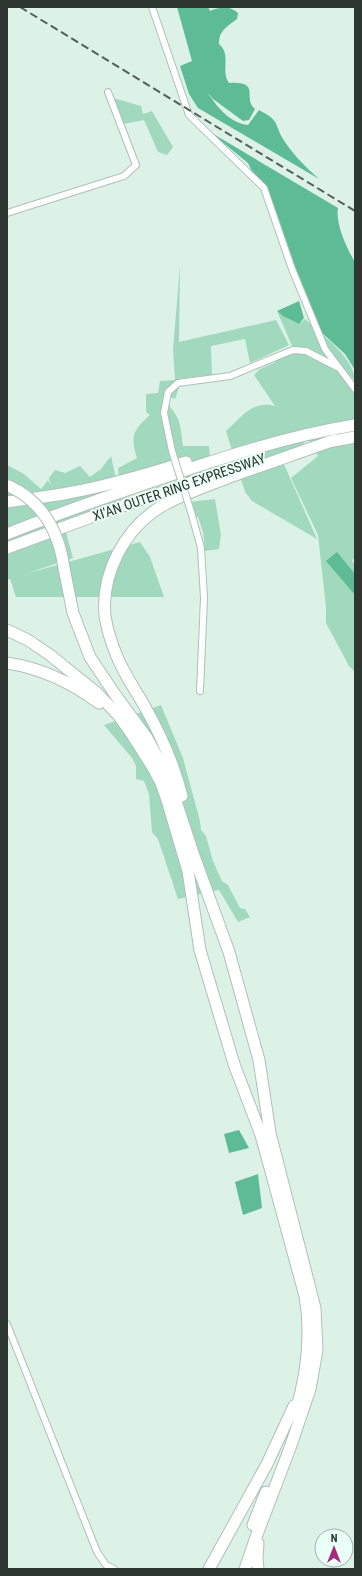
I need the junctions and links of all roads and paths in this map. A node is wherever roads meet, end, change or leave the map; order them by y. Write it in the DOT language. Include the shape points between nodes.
graph roads {
  1 [pos="152,7"];
  2 [pos="108,92"];
  3 [pos="7,213"];
  4 [pos="339,367"];
  5 [pos="355,389"];
  6 [pos="355,425"];
  7 [pos="323,430"];
  8 [pos="355,437"];
  9 [pos="335,440"];
  10 [pos="8,486"];
  11 [pos="7,502"];
  12 [pos="7,534"];
  13 [pos="7,548"];
  14 [pos="7,630"];
  15 [pos="7,663"];
  16 [pos="200,691"];
  17 [pos="131,733"];
  18 [pos="194,856"];
  19 [pos="7,1324"];
  20 [pos="302,1387"];
  21 [pos="267,1511"];
  22 [pos="114,1569"];
  23 [pos="209,1569"];
  24 [pos="239,1569"];
  25 [pos="245,1569"];
  26 [pos="258,1569"];
  1 -- 4 [label="street" via="189,115 264,188 292,269 325,349"];
  2 -- 3 [label="street" via="136,165 124,176"];
  4 -- 5 [label="street"];
  4 -- 16 [label="street, bridge" via="306,351 293,350 230,376 178,383 168,392 164,412 172,451 201,548 204,598"];
  6 -- 7 [label="highway, XI'AN OUTER RING EXPRESSWAY"];
  7 -- 11 [label="highway" via="246,445 90,488"];
  7 -- 12 [label="highway, XI'AN OUTER RING EXPRESSWAY" via="190,469 62,512"];
  8 -- 9 [label="highway, XI'AN OUTER RING EXPRESSWAY"];
  9 -- 13 [label="highway, XI'AN OUTER RING EXPRESSWAY" via="256,460"];
  9 -- 18 [label="highway" via="221,480 161,507 129,536 112,569 105,605 110,637 116,656 159,733 174,769"];
  10 -- 18 [label="highway, bridge" via="27,496 47,517 60,544 73,613 86,646 97,668 140,727 162,763"];
  14 -- 17 [label="highway" via="39,647 75,674 110,707"];
  15 -- 17 [label="highway" via="48,674 75,687 102,705"];
  17 -- 20 [label="highway" via="157,775 168,800 188,871 200,950 234,1064 261,1135 305,1296 309,1336"];
  18 -- 21 [label="highway" via="229,952 259,1060 270,1133 313,1294 317,1322 317,1350 310,1389"];
  19 -- 22 [label="street" via="97,1552 106,1565"];
  20 -- 23 [label="highway" via="267,1464"];
  20 -- 24 [label="highway" via="293,1420 252,1527"];
  21 -- 25 [label="highway"];
  21 -- 26 [label="highway" via="257,1547"];
}
